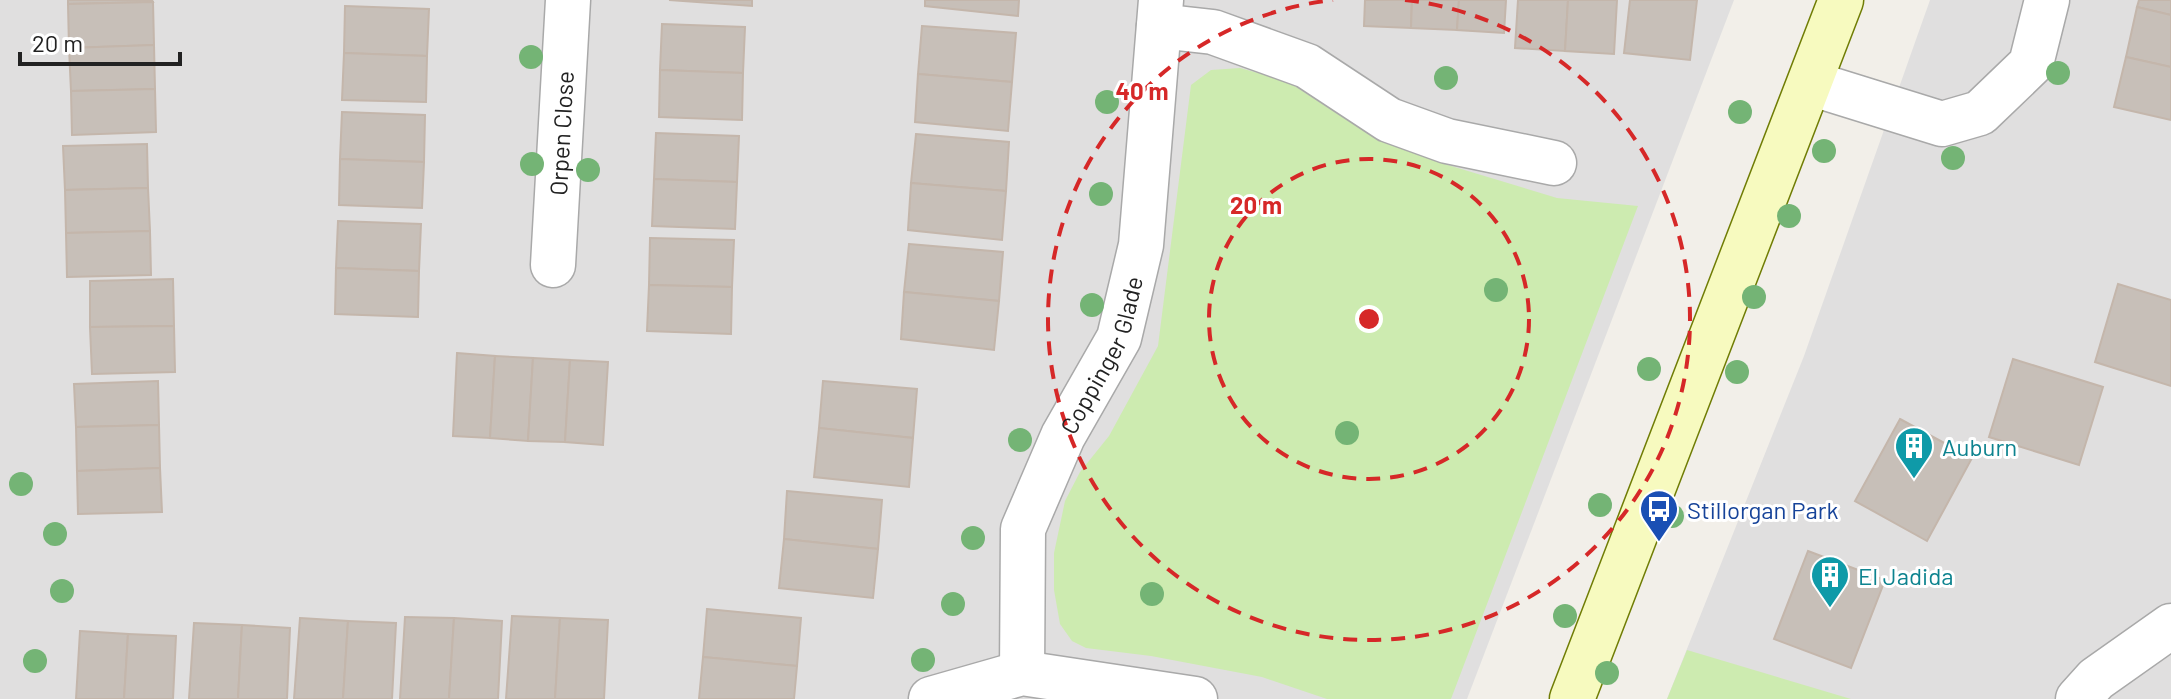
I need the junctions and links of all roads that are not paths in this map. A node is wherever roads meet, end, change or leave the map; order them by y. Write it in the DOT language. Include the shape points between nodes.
graph roads {
  1 [pos="568,0"];
  2 [pos="1841,0"];
  3 [pos="2047,0"];
  4 [pos="1160,13"];
  5 [pos="1810,83"];
  6 [pos="1554,163"];
  7 [pos="553,265"];
  8 [pos="2171,626"];
  9 [pos="1022,673"];
  10 [pos="931,699"];
  11 [pos="1195,699"];
  12 [pos="1572,699"];
  13 [pos="2078,699"];
  1 -- 7 [label="street, Orpen Close"];
  2 -- 5 [label="main road"];
  3 -- 5 [label="street" via="2031,64 1980,113 1942,124"];
  4 -- 6 [label="street, Coppinger Glade" via="1307,66 1389,120 1447,141"];
  4 -- 9 [label="street, Coppinger Glade" via="1141,245 1119,338 1063,436 1023,529"];
  5 -- 12 [label="main road"];
  8 -- 13 [label="street" via="2096,679"];
  9 -- 10 [label="street"];
  9 -- 11 [label="street"];
}
